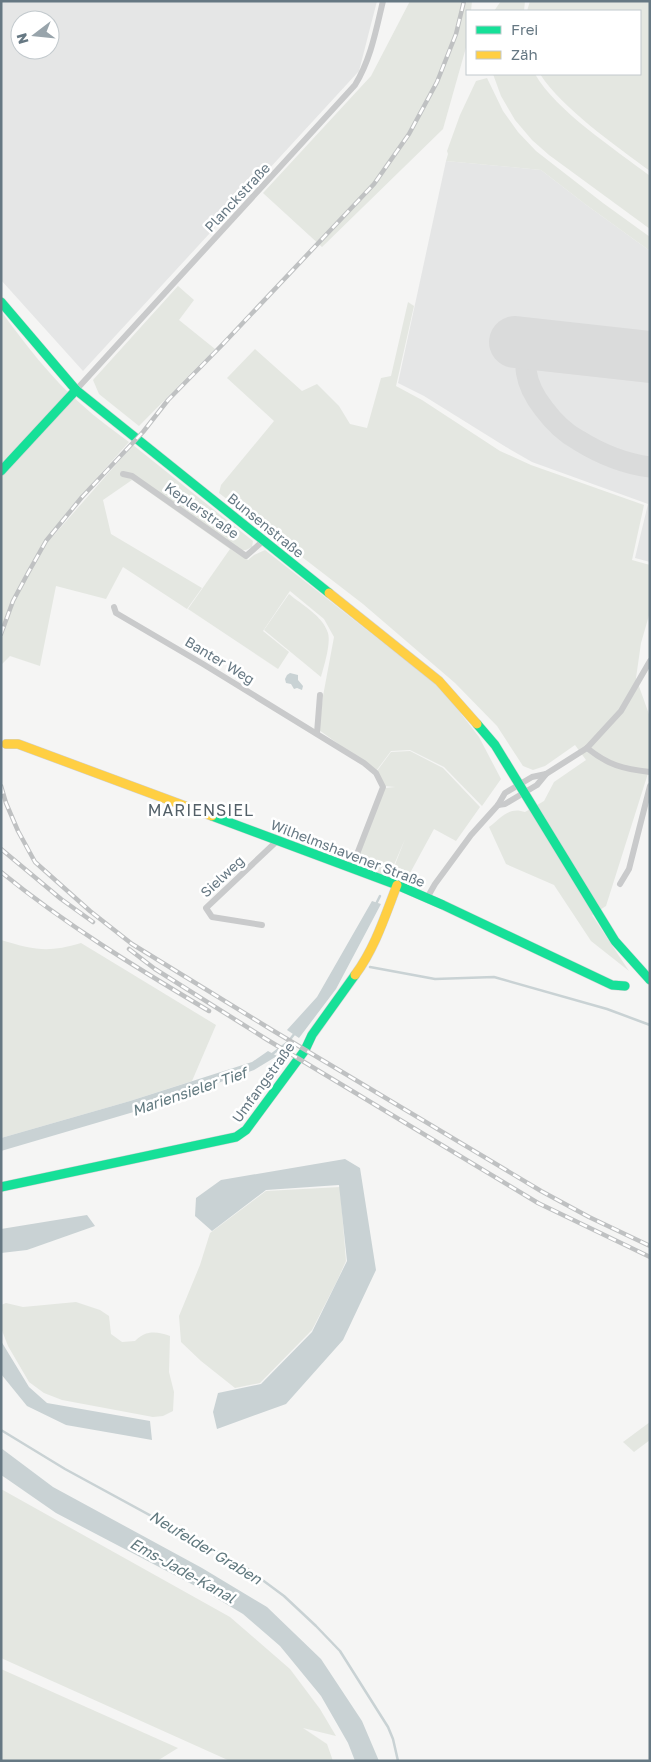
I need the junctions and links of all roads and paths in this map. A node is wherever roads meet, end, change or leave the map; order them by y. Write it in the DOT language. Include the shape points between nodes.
graph roads {
  1 [pos="383,1"];
  2 [pos="1,302"];
  3 [pos="76,390"];
  4 [pos="1,471"];
  5 [pos="123,474"];
  6 [pos="263,541"];
  7 [pos="114,607"];
  8 [pos="650,660"];
  9 [pos="320,694"];
  10 [pos="317,733"];
  11 [pos="6,744"];
  12 [pos="586,748"];
  13 [pos="650,772"];
  14 [pos="546,774"];
  15 [pos="520,784"];
  16 [pos="650,786"];
  17 [pos="525,792"];
  18 [pos="498,806"];
  19 [pos="277,841"];
  20 [pos="352,867"];
  21 [pos="620,884"];
  22 [pos="397,885"];
  23 [pos="428,898"];
  24 [pos="262,925"];
  25 [pos="650,980"];
  26 [pos="625,986"];
  27 [pos="1,1187"];
  1 -- 3 [label="street, Planckstraße" via="371,50 362,74 351,90"];
  2 -- 3 [label="street, Bunsenstraße"];
  3 -- 4 [label="street"];
  3 -- 6 [label="street, Bunsenstraße"];
  5 -- 6 [label="street, Keplerstraße" via="132,476 246,556"];
  6 -- 15 [label="street, Bunsenstraße" via="439,681 483,729"];
  7 -- 10 [label="street, Banter Weg" via="116,613"];
  8 -- 12 [label="street" via="621,711"];
  9 -- 10 [label="street"];
  10 -- 20 [label="street, Banter Weg" via="376,773 383,787"];
  11 -- 19 [label="street, Wilhelmshavener Straße" via="18,744"];
  12 -- 13 [label="street" via="605,762"];
  12 -- 14 [label="street"];
  14 -- 15 [label="street, Wilhelmshavener Straße"];
  14 -- 17 [label="street, Wilhelmshavener Straße"];
  15 -- 17 [label="street"];
  15 -- 18 [label="street, Wilhelmshavener Straße" via="505,793"];
  16 -- 21 [label="street" via="629,869"];
  17 -- 18 [label="street, Wilhelmshavener Straße"];
  17 -- 25 [label="street" via="615,941"];
  18 -- 23 [label="street, Wilhelmshavener Straße" via="470,834"];
  19 -- 20 [label="street, Wilhelmshavener Straße"];
  19 -- 24 [label="street, Sielweg" via="202,908 212,917"];
  20 -- 22 [label="street, Wilhelmshavener Straße"];
  22 -- 23 [label="street, Wilhelmshavener Straße"];
  22 -- 27 [label="street, Umfangstraße" via="367,959 242,1134 221,1142"];
  23 -- 26 [label="street, Wilhelmshavener Straße" via="612,985"];
}
